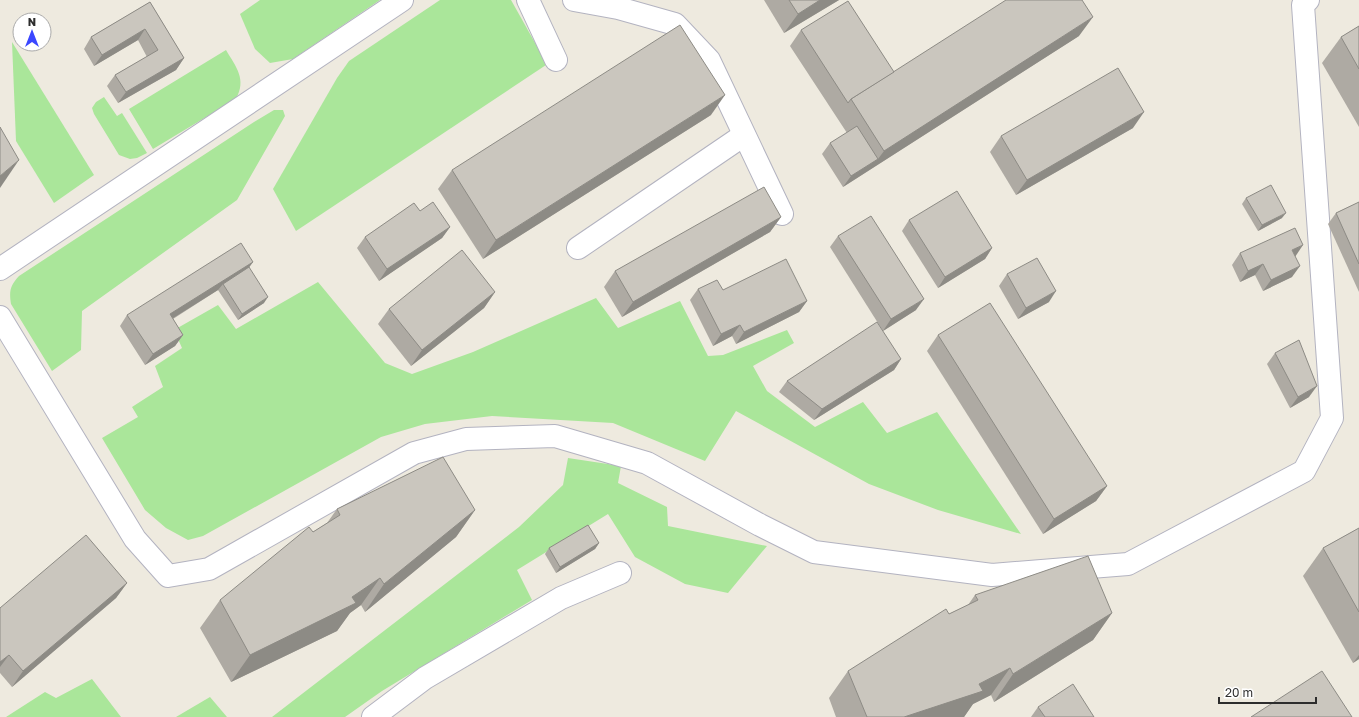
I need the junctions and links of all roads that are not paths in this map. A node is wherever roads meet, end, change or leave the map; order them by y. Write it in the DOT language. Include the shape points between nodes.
graph roads {
  1 [pos="402,0"];
  2 [pos="528,0"];
  3 [pos="574,0"];
  4 [pos="1308,0"];
  5 [pos="556,60"];
  6 [pos="744,135"];
  7 [pos="782,214"];
  8 [pos="578,248"];
  9 [pos="0,269"];
  10 [pos="0,317"];
  11 [pos="620,573"];
  12 [pos="373,717"];
  1 -- 9 [label="street"];
  2 -- 5 [label="street"];
  3 -- 6 [label="street" via="618,8 675,24 709,60"];
  4 -- 10 [label="street" via="1303,4 1332,418 1304,471 1128,564 992,575 814,552 647,463 555,436 466,439 414,453 209,569 168,576 136,539"];
  6 -- 7 [label="street"];
  6 -- 8 [label="street"];
  11 -- 12 [label="street" via="561,598 425,678"];
}
